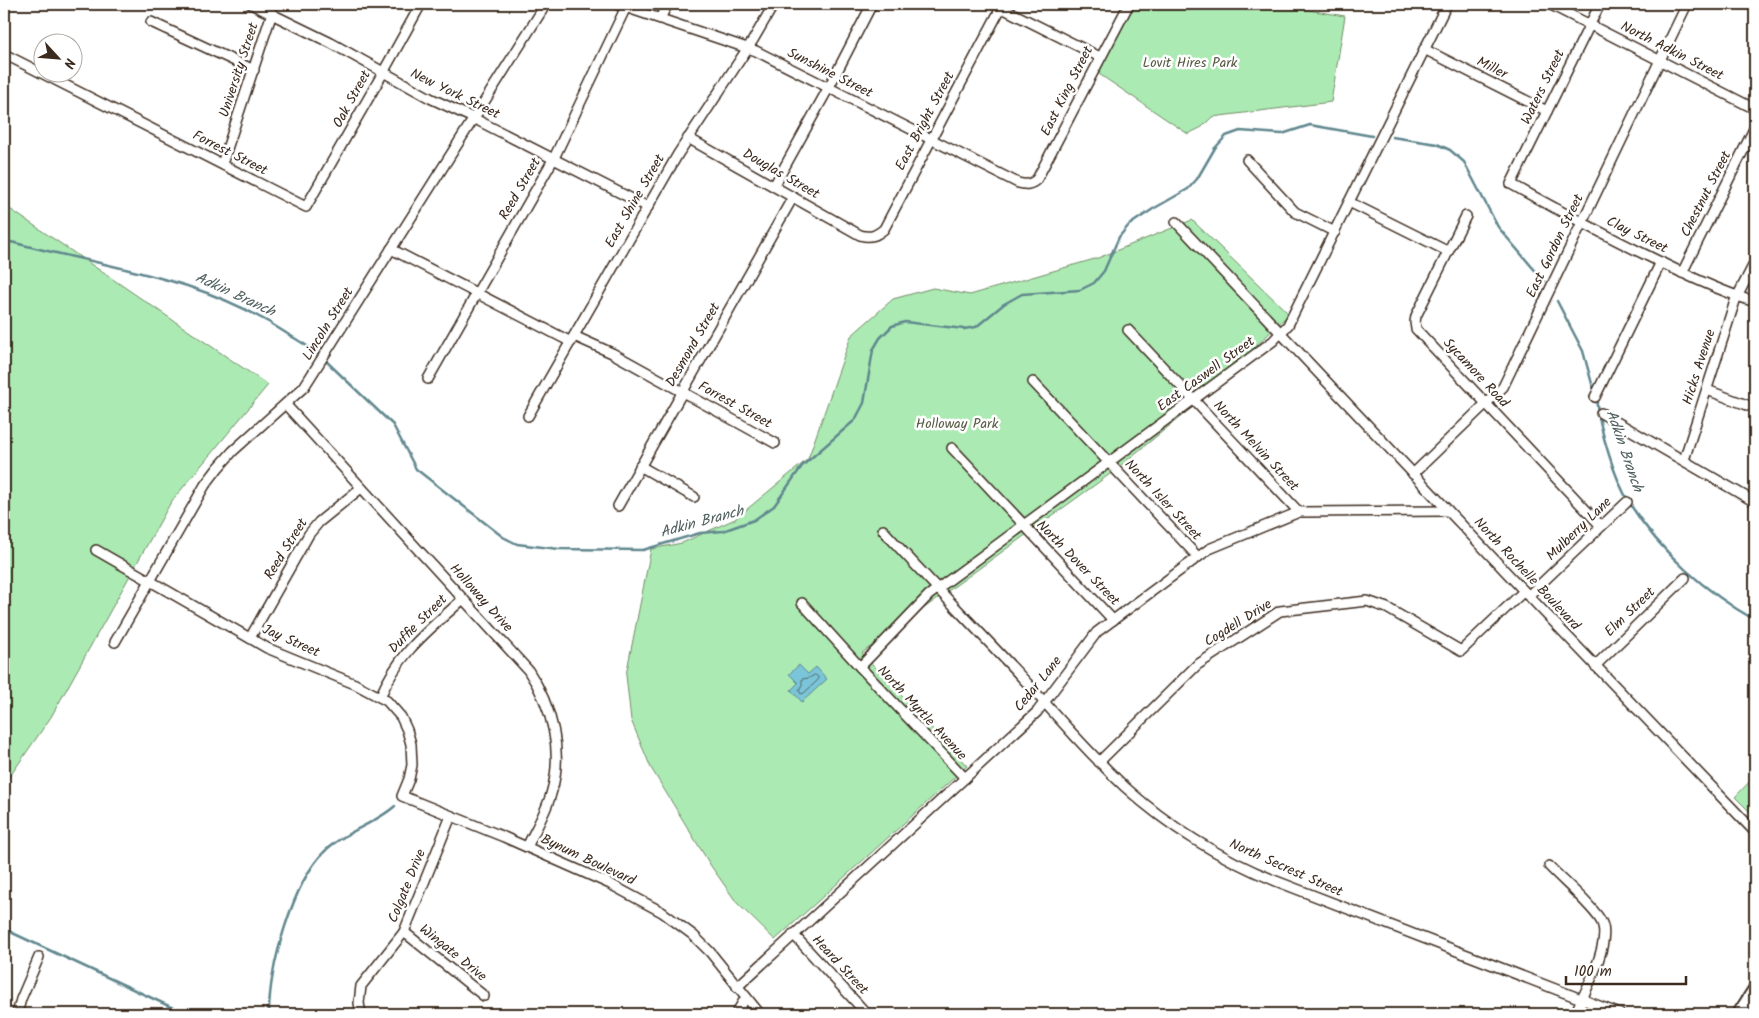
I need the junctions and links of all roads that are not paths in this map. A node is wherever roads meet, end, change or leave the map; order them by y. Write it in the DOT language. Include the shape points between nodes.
graph roads {
  1 [pos="251,4"];
  2 [pos="421,4"];
  3 [pos="546,4"];
  4 [pos="616,4"];
  5 [pos="668,4"];
  6 [pos="774,4"];
  7 [pos="872,4"];
  8 [pos="1128,4"];
  9 [pos="1447,4"];
  10 [pos="1549,4"];
  11 [pos="1600,4"];
  12 [pos="1687,4"];
  13 [pos="999,5"];
  14 [pos="626,7"];
  15 [pos="272,13"];
  16 [pos="660,18"];
  17 [pos="151,22"];
  18 [pos="1590,25"];
  19 [pos="748,48"];
  20 [pos="1424,49"];
  21 [pos="4,54"];
  22 [pos="1100,57"];
  23 [pos="1660,61"];
  24 [pos="254,70"];
  25 [pos="382,73"];
  26 [pos="829,87"];
  27 [pos="1755,110"];
  28 [pos="1547,111"];
  29 [pos="473,118"];
  30 [pos="1755,127"];
  31 [pos="688,138"];
  32 [pos="930,139"];
  33 [pos="554,158"];
  34 [pos="1247,160"];
  35 [pos="222,164"];
  36 [pos="1025,184"];
  37 [pos="1511,184"];
  38 [pos="774,186"];
  39 [pos="793,197"];
  40 [pos="1349,202"];
  41 [pos="306,207"];
  42 [pos="648,207"];
  43 [pos="1466,216"];
  44 [pos="1176,222"];
  45 [pos="1582,223"];
  46 [pos="1335,232"];
  47 [pos="860,235"];
  48 [pos="391,249"];
  49 [pos="1447,251"];
  50 [pos="1661,262"];
  51 [pos="1755,262"];
  52 [pos="1682,273"];
  53 [pos="477,293"];
  54 [pos="1737,296"];
  55 [pos="1755,302"];
  56 [pos="1128,330"];
  57 [pos="1281,333"];
  58 [pos="572,339"];
  59 [pos="428,379"];
  60 [pos="1033,382"];
  61 [pos="1707,390"];
  62 [pos="683,391"];
  63 [pos="1595,397"];
  64 [pos="1194,399"];
  65 [pos="1485,404"];
  66 [pos="286,405"];
  67 [pos="1755,408"];
  68 [pos="1601,413"];
  69 [pos="528,416"];
  70 [pos="775,443"];
  71 [pos="952,448"];
  72 [pos="1684,460"];
  73 [pos="1108,462"];
  74 [pos="640,466"];
  75 [pos="1413,474"];
  76 [pos="361,488"];
  77 [pos="694,497"];
  78 [pos="1627,502"];
  79 [pos="1755,502"];
  80 [pos="618,506"];
  81 [pos="1448,511"];
  82 [pos="1299,512"];
  83 [pos="1023,525"];
  84 [pos="1601,526"];
  85 [pos="883,530"];
  86 [pos="96,550"];
  87 [pos="1198,557"];
  88 [pos="1685,578"];
  89 [pos="151,581"];
  90 [pos="937,589"];
  91 [pos="1526,594"];
  92 [pos="463,599"];
  93 [pos="802,603"];
  94 [pos="1113,620"];
  95 [pos="250,638"];
  96 [pos="1474,639"];
  97 [pos="115,642"];
  98 [pos="1595,666"];
  99 [pos="860,668"];
  100 [pos="380,697"];
  101 [pos="1043,703"];
  102 [pos="1100,762"];
  103 [pos="965,778"];
  104 [pos="402,796"];
  105 [pos="451,816"];
  106 [pos="1755,832"];
  107 [pos="527,847"];
  108 [pos="1548,866"];
  109 [pos="404,932"];
  110 [pos="793,934"];
  111 [pos="40,957"];
  112 [pos="737,986"];
  113 [pos="1755,989"];
  114 [pos="484,996"];
  115 [pos="746,997"];
  116 [pos="1581,1000"];
  117 [pos="17,1014"];
  118 [pos="361,1014"];
  119 [pos="736,1014"];
  120 [pos="760,1014"];
  121 [pos="867,1014"];
  122 [pos="1575,1014"];
  123 [pos="1620,1014"];
  124 [pos="1739,1014"];
  1 -- 15 [label="street, New York Street"];
  2 -- 25 [label="street, Oak Street"];
  3 -- 29 [label="street, Lincoln Street"];
  4 -- 14 [label="street, Sunshine Street"];
  5 -- 16 [label="street"];
  6 -- 19 [label="street, East Shine Street"];
  7 -- 26 [label="street"];
  8 -- 22 [label="street, East King Street"];
  9 -- 20 [label="street, East Caswell Street"];
  10 -- 18 [label="street, North Adkin Street"];
  11 -- 18 [label="street, Waters Street"];
  12 -- 23 [label="street, East Gordon Street"];
  13 -- 22 [label="street"];
  13 -- 32 [label="street, East Bright Street"];
  14 -- 16 [label="street, Sunshine Street"];
  14 -- 33 [label="street, Reed Street"];
  15 -- 24 [label="street, University Street"];
  15 -- 25 [label="street, New York Street"];
  16 -- 19 [label="street, Sunshine Street"];
  17 -- 24 [label="street"];
  18 -- 23 [label="street, North Adkin Street"];
  18 -- 28 [label="street, Waters Street"];
  19 -- 26 [label="street, Sunshine Street"];
  19 -- 31 [label="street, East Shine Street"];
  20 -- 28 [label="street, Miller"];
  20 -- 40 [label="street, East Caswell Street"];
  21 -- 35 [label="street, Forrest Street"];
  22 -- 36 [label="street, East King Street" via="1037,179"];
  23 -- 27 [label="street, North Adkin Street"];
  23 -- 45 [label="street, East Gordon Street"];
  24 -- 35 [label="street, University Street"];
  25 -- 29 [label="street, New York Street"];
  25 -- 41 [label="street, Oak Street"];
  26 -- 32 [label="street, Sunshine Street"];
  26 -- 38 [label="street"];
  28 -- 37 [label="street, Waters Street"];
  29 -- 33 [label="street, New York Street"];
  29 -- 48 [label="street, Lincoln Street"];
  30 -- 52 [label="street, Chestnut Street"];
  31 -- 38 [label="street, Douglas Street"];
  31 -- 42 [label="street, East Shine Street"];
  32 -- 36 [label="street, Sunshine Street"];
  32 -- 47 [label="street, East Bright Street" via="884,229 877,235"];
  33 -- 42 [label="street, New York Street"];
  33 -- 53 [label="street, Reed Street"];
  34 -- 46 [label="street" via="1295,212"];
  35 -- 41 [label="street, Forrest Street"];
  37 -- 45 [label="street, Clay Street"];
  38 -- 39 [label="street, Douglas Street"];
  39 -- 47 [label="street, Douglas Street"];
  39 -- 62 [label="street, Desmond Street"];
  40 -- 46 [label="street, East Caswell Street"];
  40 -- 49 [label="street"];
  42 -- 58 [label="street, East Shine Street"];
  43 -- 49 [label="street, Sycamore Road"];
  44 -- 57 [label="street, North Rochelle Boulevard"];
  45 -- 50 [label="street, Clay Street"];
  45 -- 65 [label="street, East Gordon Street" via="1503,387"];
  46 -- 57 [label="street, East Caswell Street"];
  48 -- 53 [label="street, Forrest Street"];
  48 -- 66 [label="street, Lincoln Street" via="323,360"];
  49 -- 65 [label="street, Sycamore Road" via="1414,322 1416,329"];
  50 -- 52 [label="street, Clay Street"];
  50 -- 63 [label="street"];
  51 -- 54 [label="street, Hicks Avenue"];
  52 -- 54 [label="street, Clay Street"];
  53 -- 58 [label="street, Forrest Street"];
  53 -- 59 [label="street, Reed Street"];
  54 -- 55 [label="street, Clay Street"];
  54 -- 61 [label="street, Hicks Avenue"];
  56 -- 64 [label="street, North Melvin Street"];
  57 -- 64 [label="street, East Caswell Street"];
  57 -- 75 [label="street, North Rochelle Boulevard"];
  58 -- 62 [label="street, Forrest Street" via="612,353"];
  58 -- 69 [label="street, East Shine Street"];
  60 -- 73 [label="street, North Isler Street"];
  61 -- 67 [label="street"];
  61 -- 72 [label="street, Hicks Avenue"];
  62 -- 70 [label="street, Forrest Street"];
  62 -- 74 [label="street, Desmond Street"];
  64 -- 73 [label="street, East Caswell Street"];
  64 -- 82 [label="street, North Melvin Street"];
  65 -- 75 [label="street, East Gordon Street"];
  65 -- 84 [label="street, Sycamore Road"];
  66 -- 76 [label="street, Holloway Drive"];
  66 -- 89 [label="street, Lincoln Street" via="218,468"];
  68 -- 72 [label="street"];
  71 -- 83 [label="street, North Dover Street"];
  72 -- 79 [label="street"];
  73 -- 83 [label="street, East Caswell Street"];
  73 -- 87 [label="street, North Isler Street"];
  74 -- 77 [label="street"];
  74 -- 80 [label="street, Desmond Street"];
  75 -- 81 [label="street, North Rochelle Boulevard"];
  76 -- 92 [label="street, Holloway Drive"];
  76 -- 95 [label="street, Reed Street" via="319,522 310,534"];
  78 -- 84 [label="street, Mulberry Lane"];
  81 -- 82 [label="street, Cedar Lane"];
  81 -- 91 [label="street, North Rochelle Boulevard"];
  82 -- 87 [label="street, Cedar Lane" via="1209,549"];
  83 -- 90 [label="street, East Caswell Street"];
  83 -- 94 [label="street, North Dover Street"];
  84 -- 91 [label="street, Mulberry Lane"];
  85 -- 90 [label="street, North Secrest Street"];
  86 -- 89 [label="street, Jay Street"];
  87 -- 94 [label="street, Cedar Lane"];
  88 -- 98 [label="street, Elm Street"];
  89 -- 95 [label="street, Jay Street"];
  89 -- 97 [label="street, Lincoln Street"];
  90 -- 99 [label="street, East Caswell Street"];
  90 -- 101 [label="street, North Secrest Street"];
  91 -- 96 [label="street, Mulberry Lane"];
  91 -- 98 [label="street, North Rochelle Boulevard"];
  92 -- 100 [label="street, Duffie Street" via="408,650"];
  92 -- 107 [label="street, Holloway Drive" via="528,670 552,721 556,759 553,788"];
  93 -- 99 [label="street, North Myrtle Avenue"];
  94 -- 101 [label="street, Cedar Lane" via="1097,632"];
  95 -- 100 [label="street, Jay Street"];
  96 -- 102 [label="street, Cogdell Drive" via="1461,651 1387,608 1367,601 1280,611 1197,665"];
  98 -- 106 [label="street, North Rochelle Boulevard"];
  99 -- 103 [label="street, North Myrtle Avenue"];
  100 -- 104 [label="street, Jay Street" via="401,717 411,744 412,765"];
  101 -- 102 [label="street, North Secrest Street"];
  101 -- 103 [label="street, Cedar Lane"];
  102 -- 116 [label="street, North Secrest Street" via="1163,818 1240,864 1322,900"];
  103 -- 110 [label="street, Cedar Lane"];
  104 -- 105 [label="street, Bynum Boulevard"];
  105 -- 107 [label="street, Bynum Boulevard"];
  105 -- 109 [label="street, Colgate Drive"];
  107 -- 112 [label="street, Bynum Boulevard" via="610,884 668,916 710,952"];
  108 -- 116 [label="street" via="1598,916 1604,930 1602,946"];
  109 -- 114 [label="street, Wingate Drive"];
  109 -- 118 [label="street, Colgate Drive" via="361,986"];
  110 -- 112 [label="street, Cedar Lane"];
  110 -- 121 [label="street, Heard Street"];
  111 -- 117 [label="street"];
  112 -- 115 [label="street"];
  113 -- 124 [label="street"];
  115 -- 119 [label="street"];
  115 -- 120 [label="street"];
  116 -- 122 [label="street"];
  116 -- 123 [label="street, North Secrest Street"];
}
